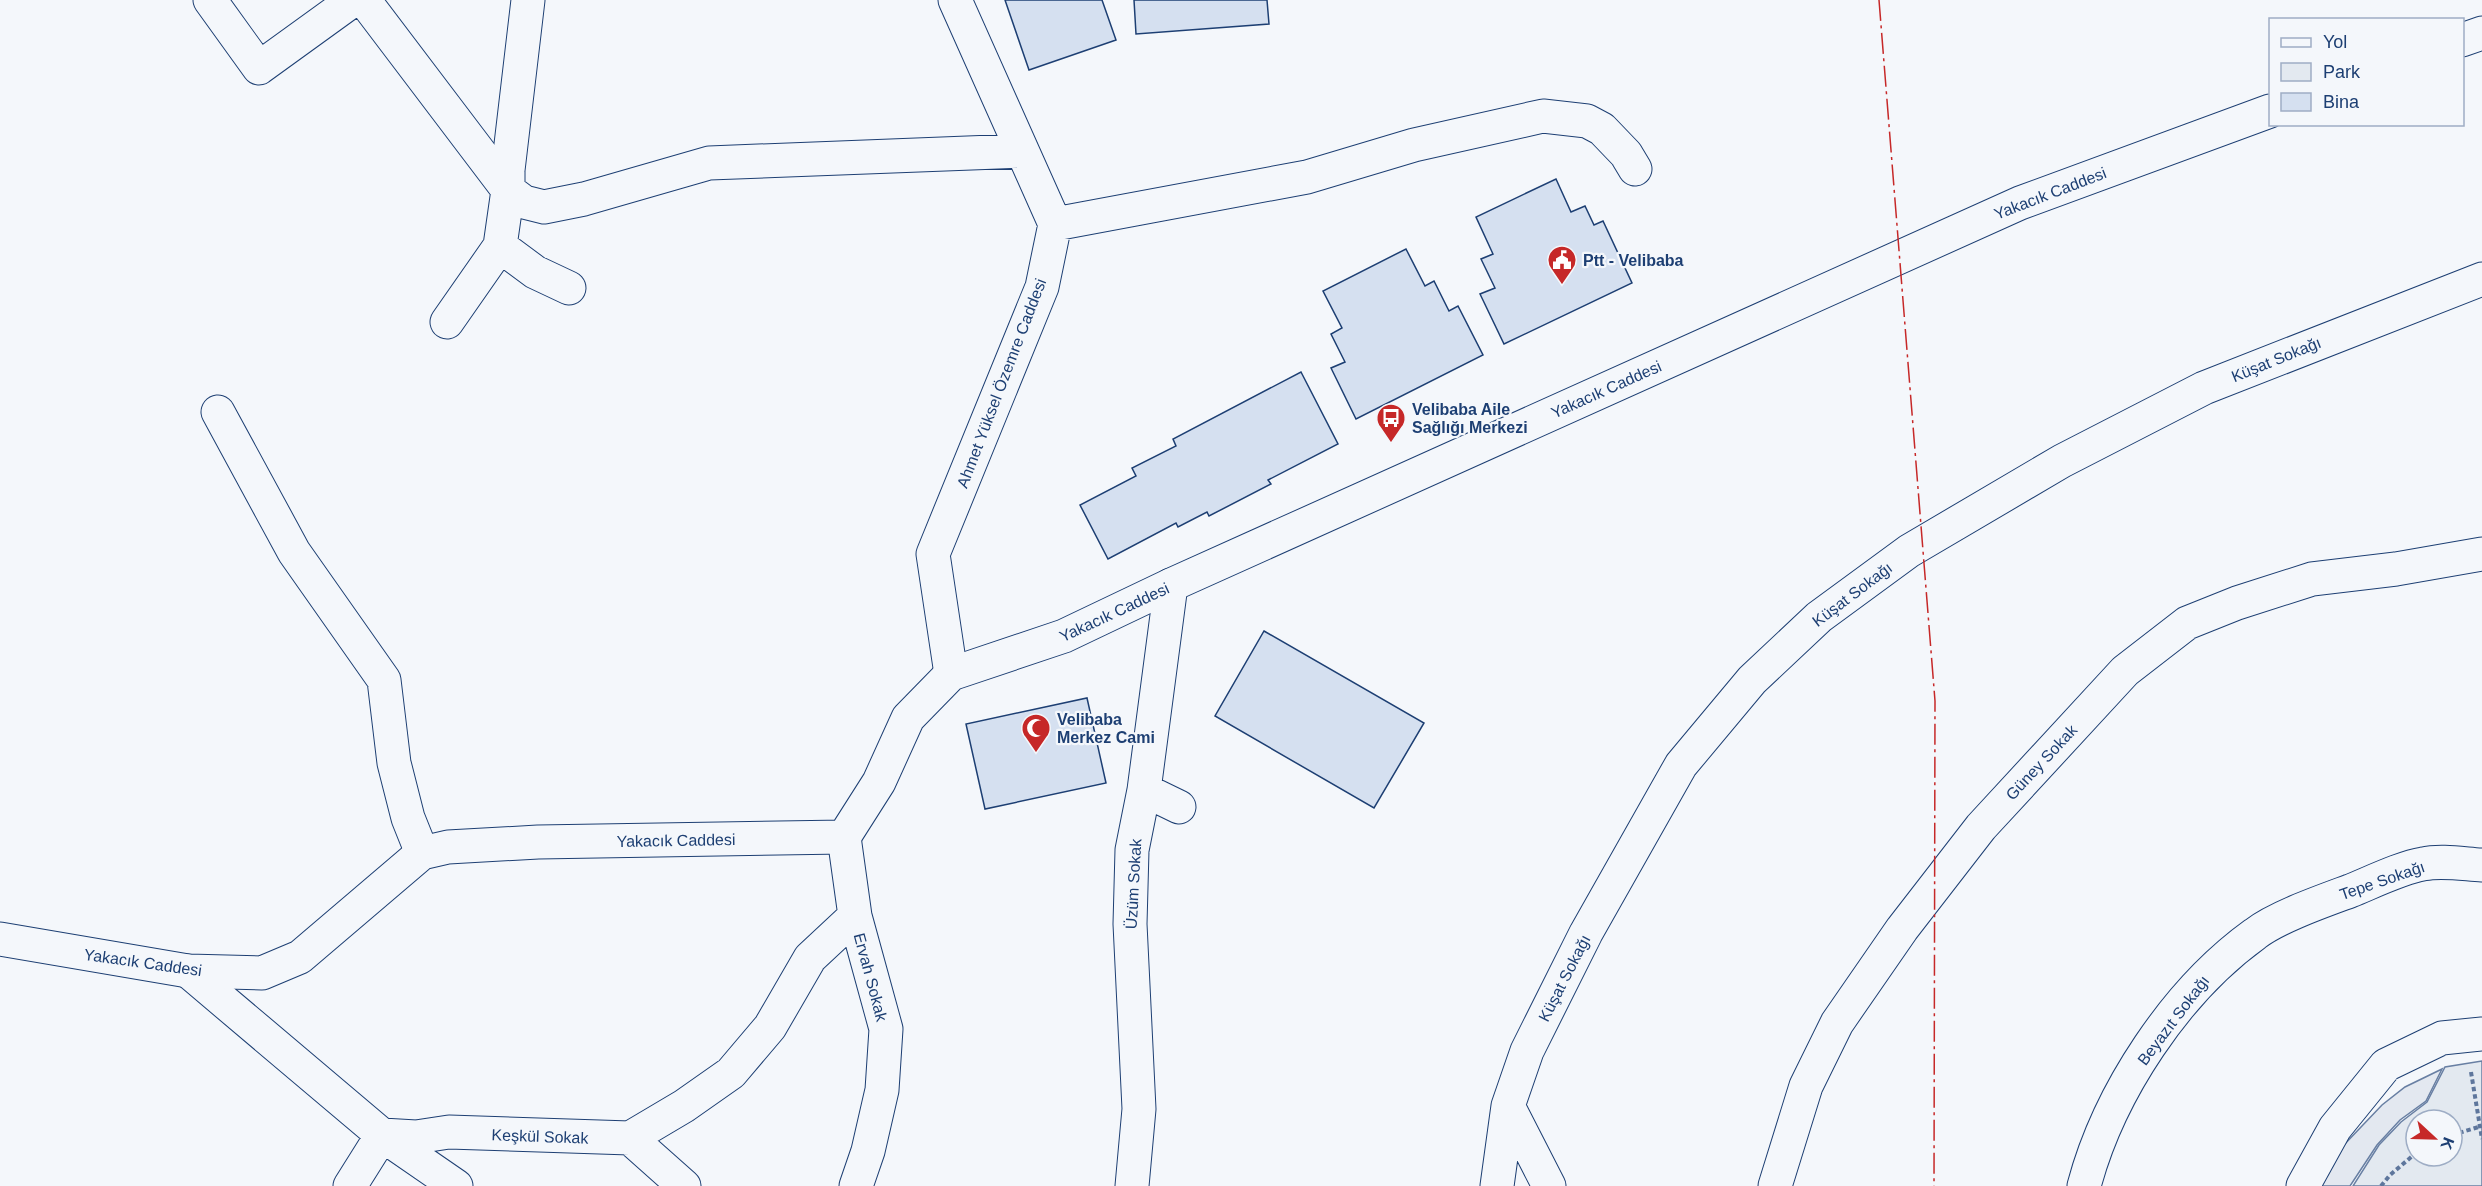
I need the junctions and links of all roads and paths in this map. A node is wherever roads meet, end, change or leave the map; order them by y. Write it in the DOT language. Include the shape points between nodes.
graph roads {
  1 [pos="210,0"];
  2 [pos="353,0"];
  3 [pos="364,0"];
  4 [pos="528,0"];
  5 [pos="955,0"];
  6 [pos="2482,33"];
  7 [pos="2464,40"];
  8 [pos="2269,112"];
  9 [pos="1021,150"];
  10 [pos="1635,169"];
  11 [pos="508,190"];
  12 [pos="1055,224"];
  13 [pos="500,246"];
  14 [pos="2482,279"];
  15 [pos="569,288"];
  16 [pos="447,322"];
  17 [pos="218,412"];
  18 [pos="2482,554"];
  19 [pos="1171,585"];
  20 [pos="951,675"];
  21 [pos="1144,790"];
  22 [pos="1179,807"];
  23 [pos="844,837"];
  24 [pos="422,853"];
  25 [pos="2482,865"];
  26 [pos="2319,903"];
  27 [pos="855,916"];
  28 [pos="0,939"];
  29 [pos="188,971"];
  30 [pos="2474,1035"];
  31 [pos="1508,1106"];
  32 [pos="2481,1127"];
  33 [pos="2464,1132"];
  34 [pos="382,1135"];
  35 [pos="630,1138"];
  36 [pos="2482,1139"];
  37 [pos="2404,1163"];
  38 [pos="350,1186"];
  39 [pos="456,1186"];
  40 [pos="684,1186"];
  41 [pos="855,1186"];
  42 [pos="1132,1186"];
  43 [pos="1497,1186"];
  44 [pos="1549,1186"];
  45 [pos="1775,1186"];
  46 [pos="2084,1186"];
  47 [pos="2303,1186"];
  48 [pos="2381,1186"];
  1 -- 2 [label="street" via="259,68"];
  3 -- 11 [label="street"];
  4 -- 11 [label="street"];
  5 -- 9 [label="street"];
  6 -- 7 [label="street"];
  8 -- 19 [label="street, Yakacık Caddesi" via="2019,203"];
  9 -- 11 [label="street" via="709,163 544,207 524,202"];
  9 -- 12 [label="street"];
  10 -- 12 [label="street" via="1602,129 1587,121 1543,116 1414,145 1307,177"];
  11 -- 13 [label="street"];
  12 -- 20 [label="street, Ahmet Yüksel Özemre Caddesi" via="1042,287 933,554"];
  13 -- 15 [label="street" via="535,272"];
  13 -- 16 [label="street"];
  14 -- 31 [label="street, Küşat Sokağı" via="2204,388 2062,461 1909,551 1819,617 1752,680 1682,765 1586,933 1527,1051"];
  17 -- 24 [label="street" via="294,552 384,680 394,763"];
  18 -- 45 [label="street, Güney Sokak" via="2312,579 2237,603 2187,623 2125,670 1981,827 1902,929 1837,1023 1806,1086"];
  19 -- 20 [label="street, Yakacık Caddesi" via="1064,636"];
  19 -- 21 [label="street, Üzüm Sokak"];
  20 -- 23 [label="street, Yakacık Caddesi" via="908,718 879,782"];
  21 -- 22 [label="street"];
  21 -- 42 [label="street, Üzüm Sokak" via="1132,850 1130,924 1139,1109"];
  23 -- 24 [label="street, Yakacık Caddesi" via="538,842 448,847"];
  23 -- 27 [label="street, Ervah Sokak"];
  24 -- 29 [label="street, Yakacık Caddesi" via="300,957 262,973"];
  25 -- 26 [label="street, Tepe Sokağı" via="2423,864"];
  26 -- 46 [label="street, Beyazıt Sokağı" via="2256,932 2207,973 2161,1030 2121,1092"];
  27 -- 35 [label="street" via="810,958 770,1027 731,1073"];
  27 -- 41 [label="street, Ervah Sokak" via="885,1029 882,1090 868,1151"];
  28 -- 29 [label="street, Yakacık Caddesi"];
  29 -- 34 [label="street"];
  30 -- 32 [label="path"];
  30 -- 47 [label="street" via="2442,1038 2386,1065 2335,1128"];
  31 -- 43 [label="street, Küşat Sokağı"];
  31 -- 44 [label="street"];
  32 -- 33 [label="path"];
  32 -- 36 [label="path"];
  34 -- 35 [label="street, Keşkül Sokak" via="416,1137 449,1132"];
  34 -- 38 [label="street"];
  34 -- 39 [label="street"];
  35 -- 40 [label="street"];
  37 -- 48 [label="path"];
}
